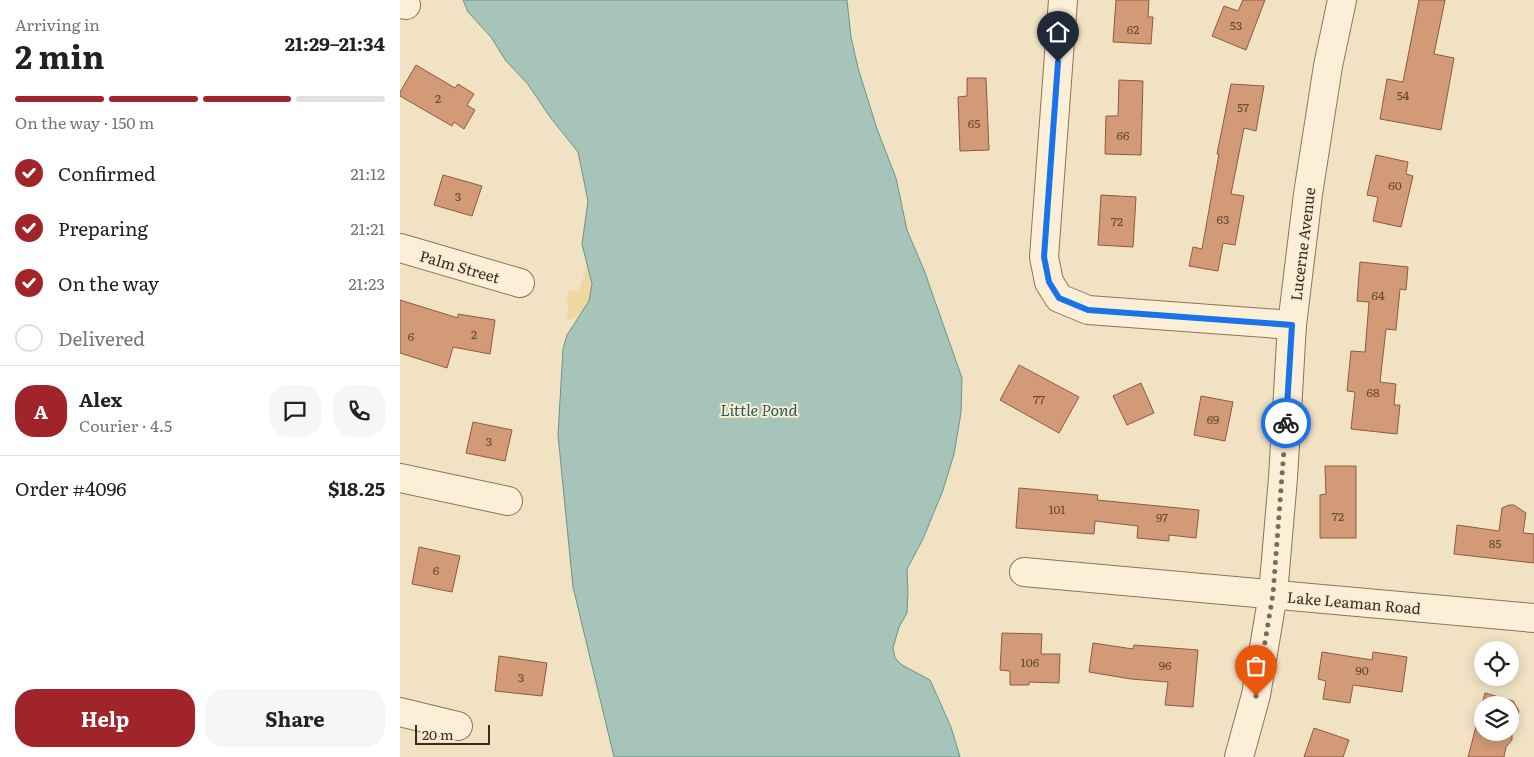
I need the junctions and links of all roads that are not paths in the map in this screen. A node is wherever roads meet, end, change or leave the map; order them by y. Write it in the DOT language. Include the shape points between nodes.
graph roads {
  1 [pos="1063,0"];
  2 [pos="1342,0"];
  3 [pos="400,248"];
  4 [pos="520,283"];
  5 [pos="1292,325"];
  6 [pos="400,478"];
  7 [pos="508,500"];
  8 [pos="1024,572"];
  9 [pos="1273,594"];
  10 [pos="1534,618"];
  11 [pos="400,712"];
  12 [pos="458,726"];
  13 [pos="1239,757"];
  1 -- 5 [label="street" via="1044,257 1049,282 1059,298 1088,310"];
  2 -- 5 [label="street, Lucerne Avenue" via="1308,194"];
  3 -- 4 [label="street, Palm Street"];
  5 -- 9 [label="street, Lucerne Avenue"];
  6 -- 7 [label="street"];
  8 -- 9 [label="street, Lake Leaman Road"];
  9 -- 10 [label="street, Lake Leaman Road"];
  9 -- 13 [label="street, Lucerne Avenue" via="1256,696"];
  11 -- 12 [label="street"];
}
